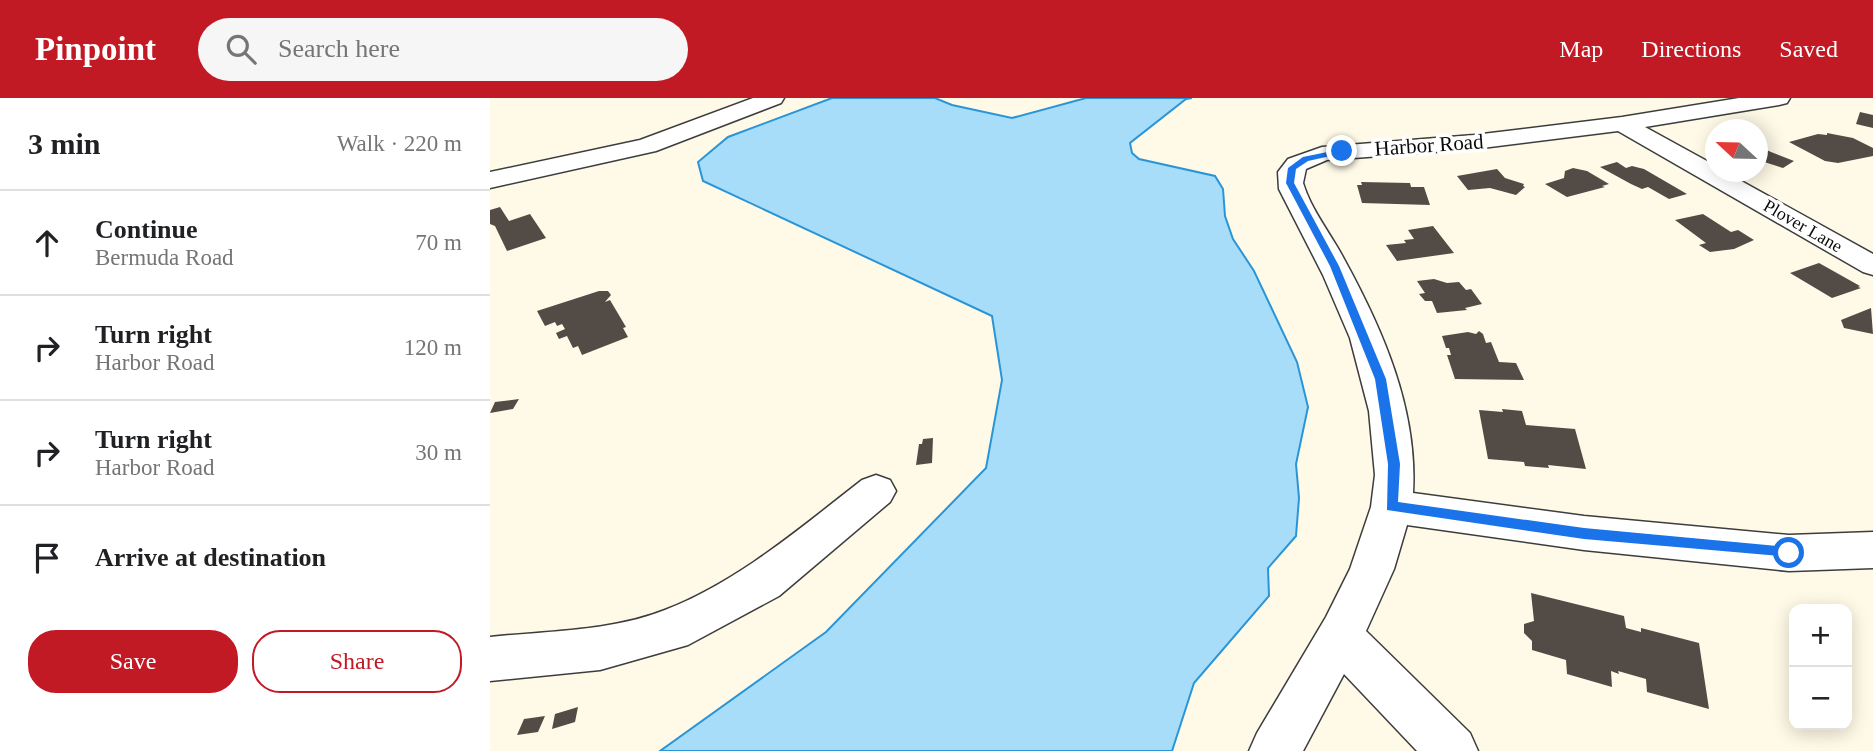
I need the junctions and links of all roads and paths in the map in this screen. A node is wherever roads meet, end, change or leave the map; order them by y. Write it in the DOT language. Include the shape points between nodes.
graph roads {
  1 [pos="773,98"];
  2 [pos="1779,98"];
  3 [pos="1622,124"];
  4 [pos="490,180"];
  5 [pos="1873,266"];
  6 [pos="876,491"];
  7 [pos="1391,506"];
  8 [pos="1873,550"];
  9 [pos="1338,635"];
  10 [pos="490,659"];
  11 [pos="1275,751"];
  12 [pos="1452,751"];
  1 -- 4 [label="street" via="679,136"];
  2 -- 3 [label="street, Harbor Road"];
  3 -- 5 [label="street, Plover Lane"];
  3 -- 7 [label="street, Harbor Road" via="1327,153 1292,168 1293,192 1334,266 1380,379 1394,464"];
  6 -- 10 [label="street" via="764,582 672,630 600,648"];
  7 -- 8 [label="street" via="1584,533 1789,553"];
  7 -- 9 [label="street, Harbor Road" via="1374,567"];
  9 -- 11 [label="street, Harbor Road"];
  9 -- 12 [label="street"];
}
